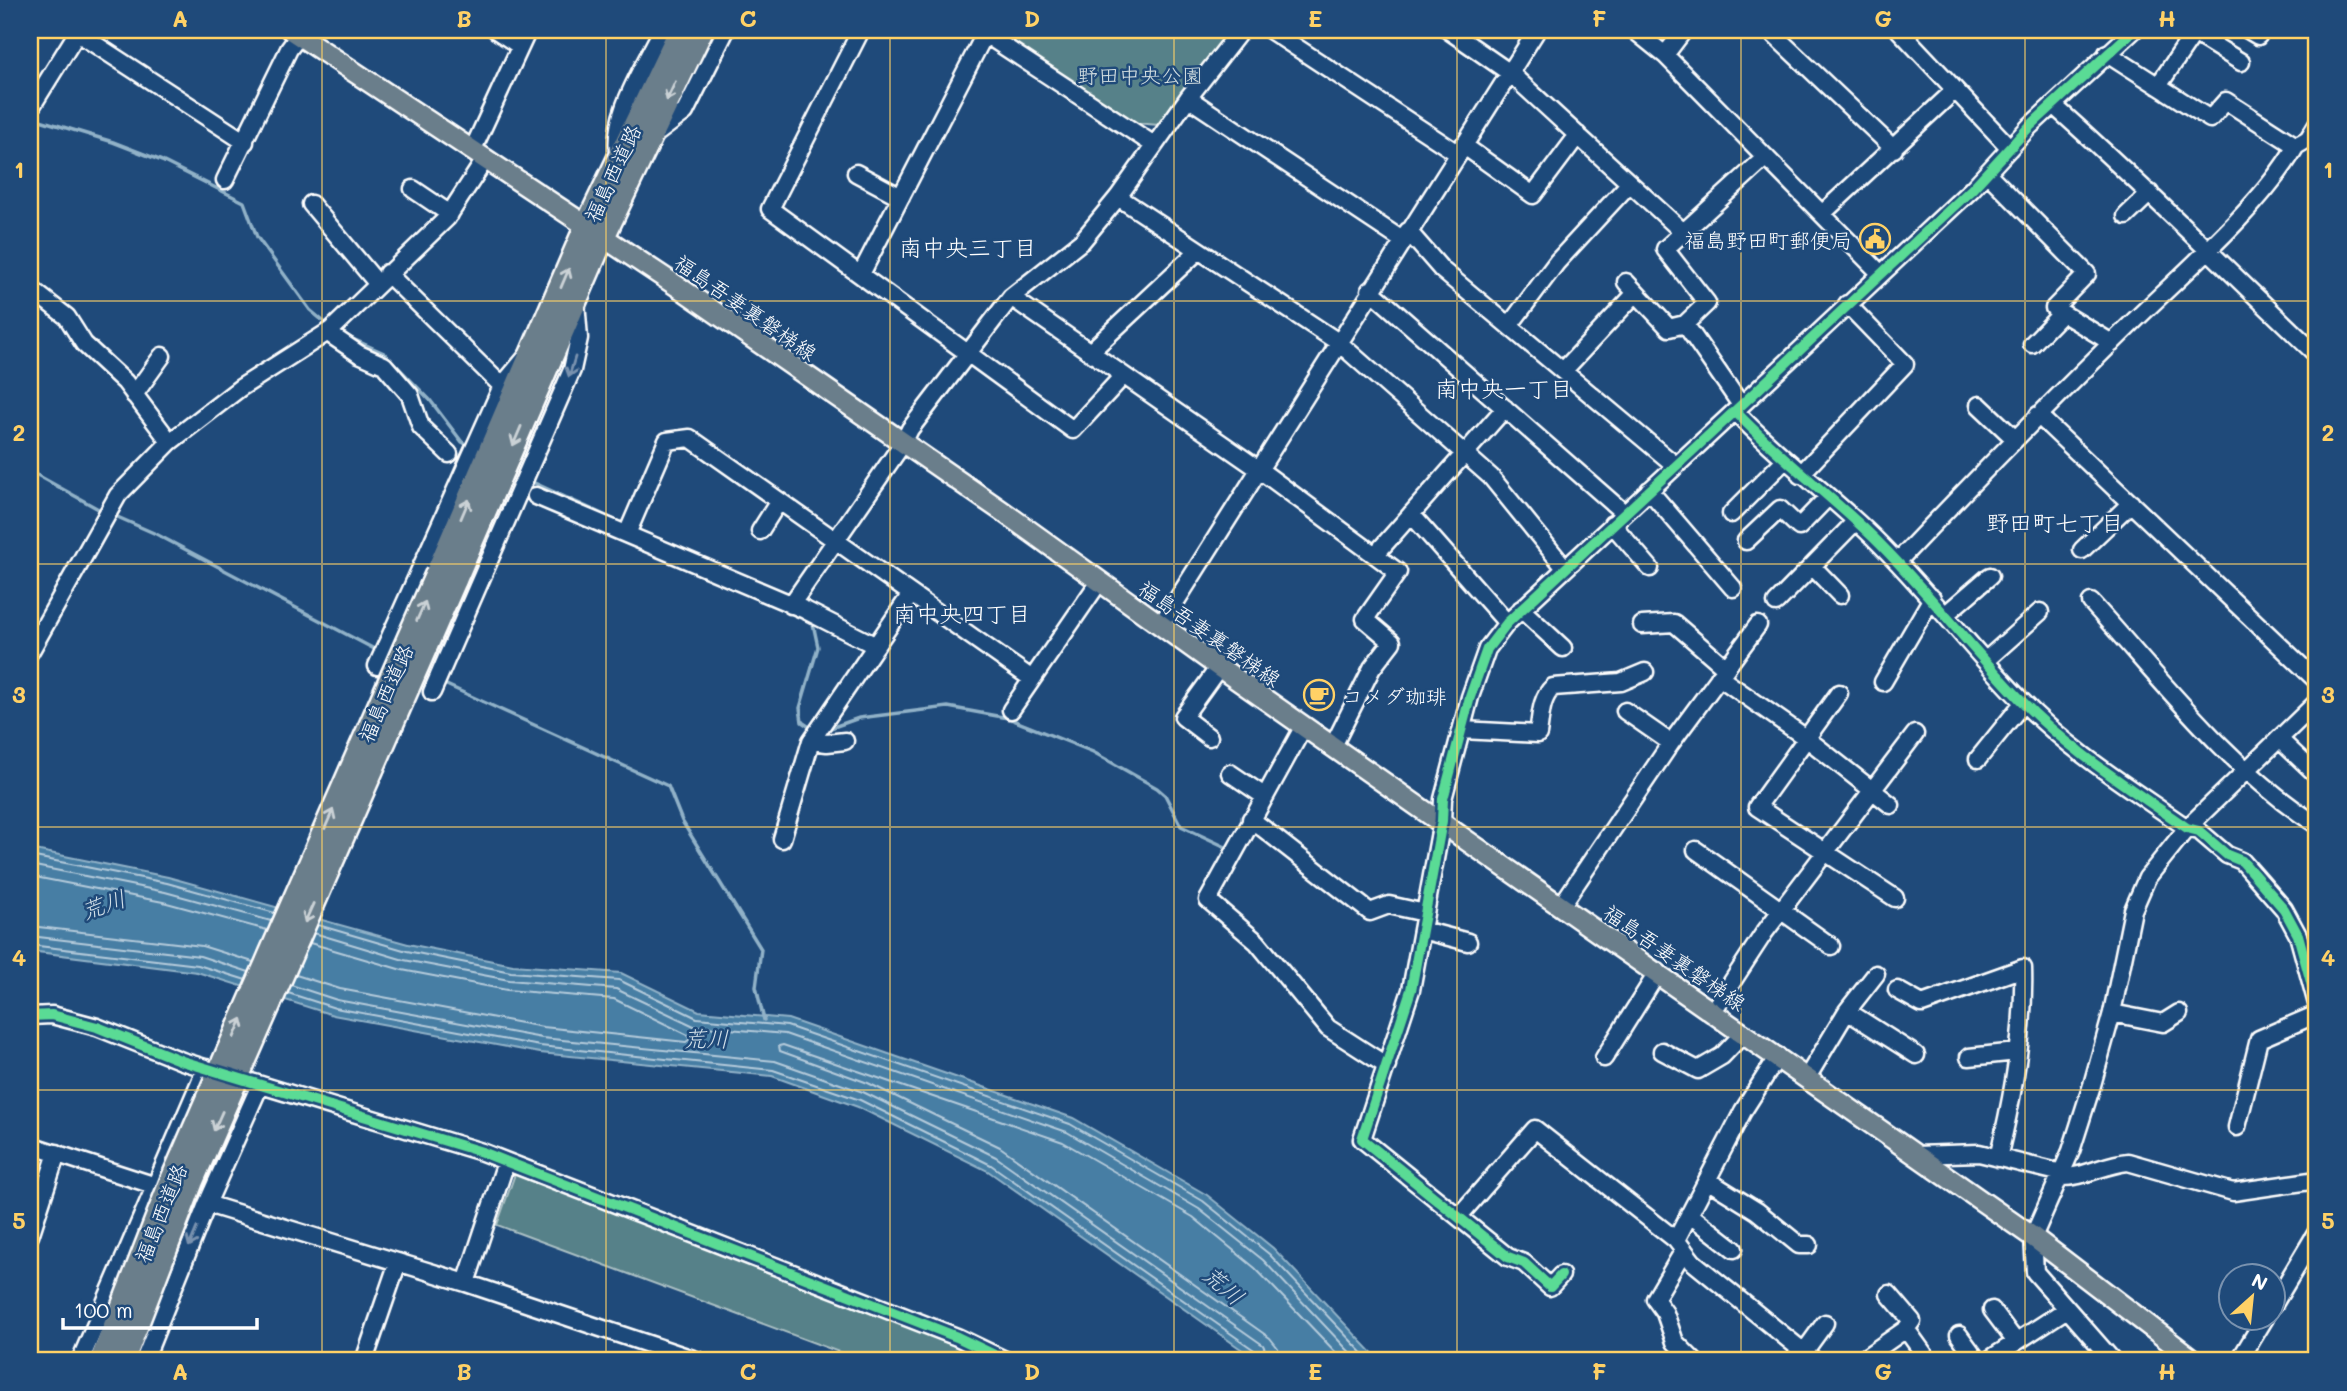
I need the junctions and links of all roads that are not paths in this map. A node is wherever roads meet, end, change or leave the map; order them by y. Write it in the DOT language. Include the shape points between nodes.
graph roads {
  1 [pos="496,30"];
  2 [pos="528,30"];
  3 [pos="662,30"];
  4 [pos="681,30"];
  5 [pos="701,30"];
  6 [pos="726,30"];
  7 [pos="861,30"];
  8 [pos="1241,30"];
  9 [pos="1270,30"];
  10 [pos="1448,30"];
  11 [pos="1538,30"];
  12 [pos="1634,30"];
  13 [pos="1684,30"];
  14 [pos="1769,30"];
  15 [pos="1899,30"];
  16 [pos="2134,30"];
  17 [pos="77,31"];
  18 [pos="983,31"];
  19 [pos="298,32"];
  20 [pos="520,46"];
  21 [pos="2107,53"];
  22 [pos="1665,55"];
  23 [pos="2241,62"];
  24 [pos="1510,73"];
  25 [pos="2158,86"];
  26 [pos="1955,90"];
  27 [pos="1188,98"];
  28 [pos="2053,105"];
  29 [pos="30,109"];
  30 [pos="2317,124"];
  31 [pos="1578,135"];
  32 [pos="648,139"];
  33 [pos="245,142"];
  34 [pos="1154,145"];
  35 [pos="2296,146"];
  36 [pos="2010,148"];
  37 [pos="1460,149"];
  38 [pos="1894,149"];
  39 [pos="480,154"];
  40 [pos="1766,157"];
  41 [pos="619,158"];
  42 [pos="856,173"];
  43 [pos="1987,173"];
  44 [pos="225,180"];
  45 [pos="1630,183"];
  46 [pos="413,189"];
  47 [pos="2150,193"];
  48 [pos="901,197"];
  49 [pos="1118,197"];
  50 [pos="311,204"];
  51 [pos="1823,213"];
  52 [pos="450,214"];
  53 [pos="2126,216"];
  54 [pos="1683,232"];
  55 [pos="594,233"];
  56 [pos="1405,235"];
  57 [pos="1198,251"];
  58 [pos="2206,251"];
  59 [pos="861,274"];
  60 [pos="1880,274"];
  61 [pos="382,278"];
  62 [pos="30,288"];
  63 [pos="1370,290"];
  64 [pos="1011,298"];
  65 [pos="576,300"];
  66 [pos="1847,304"];
  67 [pos="2062,313"];
  68 [pos="1685,324"];
  69 [pos="1509,326"];
  70 [pos="332,329"];
  71 [pos="1338,342"];
  72 [pos="2112,343"];
  73 [pos="2032,344"];
  74 [pos="535,348"];
  75 [pos="969,352"];
  76 [pos="1090,352"];
  77 [pos="2317,355"];
  78 [pos="162,356"];
  79 [pos="1563,371"];
  80 [pos="1123,376"];
  81 [pos="502,386"];
  82 [pos="134,395"];
  83 [pos="1979,405"];
  84 [pos="1505,408"];
  85 [pos="1738,408"];
  86 [pos="2038,415"];
  87 [pos="2015,439"];
  88 [pos="170,442"];
  89 [pos="903,443"];
  90 [pos="1465,453"];
  91 [pos="449,454"];
  92 [pos="1784,461"];
  93 [pos="1675,465"];
  94 [pos="1257,468"];
  95 [pos="1800,475"];
  96 [pos="1649,490"];
  97 [pos="536,496"];
  98 [pos="1828,497"];
  99 [pos="779,501"];
  100 [pos="2131,503"];
  101 [pos="1624,513"];
  102 [pos="1411,514"];
  103 [pos="1731,514"];
  104 [pos="1856,521"];
  105 [pos="1612,524"];
  106 [pos="629,528"];
  107 [pos="760,531"];
  108 [pos="835,541"];
  109 [pos="1746,541"];
  110 [pos="2082,550"];
  111 [pos="1375,555"];
  112 [pos="1898,562"];
  113 [pos="1812,566"];
  114 [pos="1565,568"];
  115 [pos="1650,568"];
  116 [pos="446,576"];
  117 [pos="1990,576"];
  118 [pos="1099,582"];
  119 [pos="1733,588"];
  120 [pos="911,594"];
  121 [pos="1840,596"];
  122 [pos="1932,598"];
  123 [pos="2091,602"];
  124 [pos="1776,603"];
  125 [pos="801,605"];
  126 [pos="1521,609"];
  127 [pos="2040,612"];
  128 [pos="1946,614"];
  129 [pos="1507,623"];
  130 [pos="1161,625"];
  131 [pos="1642,625"];
  132 [pos="1758,625"];
  133 [pos="876,646"];
  134 [pos="1563,648"];
  135 [pos="30,652"];
  136 [pos="1985,661"];
  137 [pos="377,666"];
  138 [pos="1219,667"];
  139 [pos="1645,672"];
  140 [pos="1723,672"];
  141 [pos="1032,679"];
  142 [pos="2317,681"];
  143 [pos="1883,682"];
  144 [pos="432,692"];
  145 [pos="1839,693"];
  146 [pos="2317,702"];
  147 [pos="2023,703"];
  148 [pos="1011,710"];
  149 [pos="1625,710"];
  150 [pos="1304,726"];
  151 [pos="1462,730"];
  152 [pos="1915,734"];
  153 [pos="1209,737"];
  154 [pos="1806,738"];
  155 [pos="2279,739"];
  156 [pos="811,741"];
  157 [pos="845,741"];
  158 [pos="1671,743"];
  159 [pos="1333,746"];
  160 [pos="1978,759"];
  161 [pos="2248,770"];
  162 [pos="1230,773"];
  163 [pos="2317,775"];
  164 [pos="1872,792"];
  165 [pos="1264,796"];
  166 [pos="1891,806"];
  167 [pos="1251,819"];
  168 [pos="1442,821"];
  169 [pos="2317,825"];
  170 [pos="2187,828"];
  171 [pos="782,839"];
  172 [pos="1696,850"];
  173 [pos="1828,852"];
  174 [pos="1895,898"];
  175 [pos="1561,906"];
  176 [pos="1781,912"];
  177 [pos="1425,913"];
  178 [pos="1422,930"];
  179 [pos="1468,942"];
  180 [pos="1832,946"];
  181 [pos="2313,965"];
  182 [pos="1658,972"];
  183 [pos="1875,974"];
  184 [pos="1897,990"];
  185 [pos="2317,1004"];
  186 [pos="1713,1011"];
  187 [pos="1847,1011"];
  188 [pos="2112,1013"];
  189 [pos="2179,1013"];
  190 [pos="2317,1014"];
  191 [pos="30,1016"];
  192 [pos="1744,1032"];
  193 [pos="1662,1051"];
  194 [pos="2017,1052"];
  195 [pos="1916,1055"];
  196 [pos="1778,1056"];
  197 [pos="1969,1057"];
  198 [pos="1604,1058"];
  199 [pos="1387,1066"];
  200 [pos="206,1068"];
  201 [pos="1808,1076"];
  202 [pos="260,1085"];
  203 [pos="2236,1127"];
  204 [pos="30,1145"];
  205 [pos="57,1153"];
  206 [pos="1915,1155"];
  207 [pos="1998,1158"];
  208 [pos="506,1162"];
  209 [pos="2061,1175"];
  210 [pos="1707,1180"];
  211 [pos="2317,1180"];
  212 [pos="153,1185"];
  213 [pos="207,1204"];
  214 [pos="1689,1214"];
  215 [pos="1459,1216"];
  216 [pos="2317,1232"];
  217 [pos="30,1236"];
  218 [pos="2033,1237"];
  219 [pos="1680,1245"];
  220 [pos="1809,1245"];
  221 [pos="1734,1249"];
  222 [pos="397,1262"];
  223 [pos="1561,1275"];
  224 [pos="2288,1279"];
  225 [pos="466,1283"];
  226 [pos="1889,1294"];
  227 [pos="2067,1309"];
  228 [pos="1992,1310"];
  229 [pos="128,1321"];
  230 [pos="1825,1323"];
  231 [pos="1906,1329"];
  232 [pos="2257,1332"];
  233 [pos="1959,1335"];
  234 [pos="2016,1342"];
  235 [pos="1810,1357"];
  236 [pos="80,1361"];
  237 [pos="102,1361"];
  238 [pos="122,1361"];
  239 [pos="144,1361"];
  240 [pos="364,1361"];
  241 [pos="699,1361"];
  242 [pos="1007,1361"];
  243 [pos="1694,1361"];
  244 [pos="1860,1361"];
  245 [pos="1929,1361"];
  246 [pos="1978,1361"];
  247 [pos="1987,1361"];
  248 [pos="2113,1361"];
  249 [pos="2195,1361"];
  250 [pos="2239,1361"];
  1 -- 20 [label="street"];
  2 -- 20 [label="street"];
  3 -- 41 [label="street" via="620,121 615,140"];
  4 -- 41 [label="highway, 福島西道路"];
  5 -- 32 [label="highway, 福島西道路, one-way"];
  6 -- 32 [label="street" via="685,112"];
  7 -- 59 [label="street" via="770,209"];
  8 -- 27 [label="street"];
  9 -- 37 [label="street"];
  10 -- 24 [label="street"];
  11 -- 24 [label="street"];
  12 -- 22 [label="street"];
  13 -- 22 [label="street"];
  14 -- 38 [label="street"];
  15 -- 26 [label="street"];
  16 -- 21 [label="street"];
  17 -- 29 [label="street"];
  17 -- 33 [label="street"];
  18 -- 34 [label="street"];
  18 -- 48 [label="street"];
  19 -- 33 [label="street"];
  19 -- 39 [label="main road, 福島吾妻裏磐梯線"];
  20 -- 39 [label="street"];
  21 -- 25 [label="street"];
  21 -- 28 [label="street"];
  22 -- 40 [label="street"];
  23 -- 25 [label="street" via="2194,33"];
  24 -- 31 [label="street"];
  24 -- 37 [label="street"];
  25 -- 35 [label="street" via="2210,119 2227,101"];
  26 -- 36 [label="street"];
  26 -- 38 [label="street"];
  27 -- 34 [label="street"];
  27 -- 56 [label="street"];
  28 -- 36 [label="street"];
  28 -- 47 [label="street"];
  30 -- 35 [label="street" via="2308,139"];
  31 -- 37 [label="street" via="1533,195"];
  31 -- 45 [label="street"];
  32 -- 55 [label="highway, 福島西道路"];
  33 -- 44 [label="street"];
  34 -- 49 [label="street"];
  35 -- 58 [label="street" via="2282,171"];
  36 -- 43 [label="street"];
  37 -- 56 [label="street"];
  38 -- 51 [label="street"];
  39 -- 52 [label="street"];
  39 -- 55 [label="main road, 福島吾妻裏磐梯線"];
  40 -- 51 [label="street"];
  40 -- 54 [label="street"];
  41 -- 55 [label="highway, 福島西道路"];
  42 -- 48 [label="street"];
  43 -- 60 [label="street"];
  43 -- 67 [label="street" via="2087,274 2054,308"];
  45 -- 54 [label="street"];
  45 -- 69 [label="street" via="1557,262"];
  46 -- 52 [label="street"];
  47 -- 53 [label="street"];
  47 -- 58 [label="street"];
  48 -- 59 [label="street"];
  49 -- 57 [label="street"];
  49 -- 64 [label="street" via="1082,241"];
  50 -- 61 [label="street"];
  51 -- 60 [label="street"];
  52 -- 61 [label="street"];
  54 -- 68 [label="street" via="1665,249 1707,303"];
  55 -- 65 [label="highway, 福島西道路"];
  74 -- 55 [label="highway, 福島西道路, one-way"];
  55 -- 89 [label="main road, 福島吾妻裏磐梯線"];
  56 -- 63 [label="street"];
  56 -- 69 [label="street"];
  57 -- 71 [label="street"];
  57 -- 76 [label="street"];
  58 -- 72 [label="street"];
  58 -- 77 [label="street"];
  59 -- 75 [label="street"];
  60 -- 66 [label="street"];
  61 -- 70 [label="street"];
  61 -- 81 [label="street"];
  62 -- 82 [label="street" via="67,317 84,344"];
  63 -- 71 [label="street"];
  63 -- 84 [label="street"];
  64 -- 75 [label="street"];
  64 -- 76 [label="street"];
  65 -- 116 [label="highway, 福島西道路, one-way"];
  65 -- 144 [label="street, one-way" via="579,338 572,370"];
  66 -- 85 [label="street"];
  66 -- 95 [label="street" via="1905,364"];
  67 -- 72 [label="street"];
  67 -- 73 [label="street"];
  68 -- 79 [label="street" via="1669,328 1631,287"];
  68 -- 85 [label="street"];
  69 -- 79 [label="street"];
  70 -- 88 [label="street" via="240,388"];
  70 -- 91 [label="street" via="359,354 384,365 410,395 421,427"];
  71 -- 90 [label="street"];
  71 -- 94 [label="street"];
  72 -- 86 [label="street"];
  74 -- 81 [label="street"];
  116 -- 74 [label="highway, 福島西道路, one-way"];
  75 -- 80 [label="street" via="1073,429"];
  75 -- 89 [label="street"];
  76 -- 80 [label="street"];
  78 -- 82 [label="street"];
  79 -- 93 [label="street"];
  80 -- 94 [label="street"];
  81 -- 137 [label="street"];
  82 -- 88 [label="street"];
  83 -- 87 [label="street"];
  84 -- 90 [label="street"];
  84 -- 101 [label="street"];
  85 -- 92 [label="street"];
  85 -- 93 [label="street"];
  86 -- 87 [label="street"];
  86 -- 100 [label="street"];
  87 -- 112 [label="street"];
  88 -- 135 [label="street" via="112,505"];
  89 -- 108 [label="street"];
  89 -- 118 [label="main road, 福島吾妻裏磐梯線"];
  90 -- 102 [label="street"];
  90 -- 114 [label="street"];
  92 -- 95 [label="street"];
  92 -- 103 [label="street"];
  93 -- 96 [label="street"];
  94 -- 111 [label="street"];
  94 -- 130 [label="street"];
  95 -- 98 [label="street"];
  96 -- 101 [label="street"];
  96 -- 119 [label="street"];
  97 -- 106 [label="street"];
  98 -- 104 [label="street"];
  98 -- 109 [label="street" via="1799,527 1780,509"];
  99 -- 106 [label="street" via="690,438 667,441"];
  99 -- 107 [label="street"];
  99 -- 108 [label="street"];
  100 -- 110 [label="street"];
  100 -- 142 [label="street"];
  101 -- 105 [label="street"];
  102 -- 111 [label="street"];
  102 -- 129 [label="street"];
  104 -- 112 [label="street"];
  104 -- 113 [label="street"];
  105 -- 114 [label="street"];
  105 -- 115 [label="street"];
  106 -- 125 [label="street"];
  108 -- 120 [label="street"];
  108 -- 125 [label="street"];
  111 -- 159 [label="street" via="1398,572 1365,619 1392,642 1372,668"];
  112 -- 122 [label="street"];
  113 -- 121 [label="street"];
  113 -- 124 [label="street"];
  114 -- 126 [label="street"];
  116 -- 229 [label="highway, 福島西道路, bridge" via="178,1168"];
  117 -- 128 [label="street"];
  118 -- 130 [label="main road, 福島吾妻裏磐梯線"];
  118 -- 141 [label="street"];
  120 -- 133 [label="street"];
  120 -- 141 [label="street"];
  122 -- 128 [label="street"];
  122 -- 143 [label="street"];
  123 -- 161 [label="street"];
  125 -- 133 [label="street"];
  126 -- 129 [label="street"];
  126 -- 134 [label="street"];
  127 -- 136 [label="street"];
  128 -- 136 [label="street"];
  129 -- 151 [label="street" via="1487,649"];
  130 -- 138 [label="main road, 福島吾妻裏磐梯線"];
  131 -- 140 [label="street" via="1674,623"];
  132 -- 140 [label="street"];
  133 -- 156 [label="street"];
  136 -- 147 [label="street"];
  138 -- 150 [label="main road, 福島吾妻裏磐梯線"];
  138 -- 153 [label="street" via="1184,717"];
  139 -- 151 [label="street" via="1621,682 1553,687 1546,693 1538,734"];
  140 -- 154 [label="street"];
  140 -- 158 [label="street"];
  141 -- 148 [label="street"];
  145 -- 154 [label="street"];
  146 -- 155 [label="street"];
  147 -- 160 [label="street"];
  147 -- 170 [label="street" via="2060,737"];
  149 -- 158 [label="street"];
  150 -- 159 [label="main road, 福島吾妻裏磐梯線"];
  150 -- 165 [label="street"];
  151 -- 168 [label="street" via="1443,799"];
  152 -- 164 [label="street"];
  154 -- 164 [label="street"];
  154 -- 173 [label="street" via="1757,807"];
  155 -- 161 [label="street"];
  155 -- 163 [label="street"];
  156 -- 157 [label="street"];
  156 -- 171 [label="street"];
  158 -- 175 [label="street"];
  159 -- 168 [label="main road, 福島吾妻裏磐梯線"];
  161 -- 169 [label="street" via="2277,799"];
  161 -- 170 [label="street"];
  162 -- 165 [label="street"];
  164 -- 166 [label="street"];
  164 -- 173 [label="street"];
  165 -- 167 [label="street"];
  167 -- 177 [label="street" via="1370,912 1389,905"];
  167 -- 199 [label="street" via="1208,900 1257,942 1328,1028"];
  168 -- 175 [label="main road, 福島吾妻裏磐梯線"];
  168 -- 177 [label="street"];
  170 -- 181 [label="street" via="2199,831 2227,855 2242,861 2284,909"];
  170 -- 188 [label="street" via="2147,878 2133,911"];
  172 -- 176 [label="street"];
  173 -- 174 [label="street"];
  173 -- 176 [label="street"];
  175 -- 182 [label="main road, 福島吾妻裏磐梯線"];
  176 -- 180 [label="street"];
  176 -- 186 [label="street"];
  177 -- 178 [label="street"];
  178 -- 179 [label="street"];
  178 -- 199 [label="street" via="1411,990"];
  181 -- 185 [label="street"];
  182 -- 186 [label="main road, 福島吾妻裏磐梯線"];
  182 -- 198 [label="street"];
  183 -- 187 [label="street"];
  184 -- 194 [label="street" via="1922,1004 2023,968"];
  186 -- 192 [label="main road, 福島吾妻裏磐梯線"];
  187 -- 195 [label="street"];
  187 -- 201 [label="street"];
  188 -- 189 [label="street" via="2163,1023"];
  188 -- 209 [label="street"];
  190 -- 203 [label="street" via="2259,1039"];
  191 -- 200 [label="street" via="52,1014 97,1027"];
  192 -- 193 [label="street" via="1722,1056 1698,1070"];
  192 -- 196 [label="main road, 福島吾妻裏磐梯線"];
  194 -- 197 [label="street"];
  194 -- 207 [label="street"];
  196 -- 201 [label="main road, 福島吾妻裏磐梯線"];
  196 -- 210 [label="street"];
  199 -- 215 [label="street" via="1359,1144"];
  200 -- 202 [label="street"];
  200 -- 212 [label="street"];
  201 -- 206 [label="main road, 福島吾妻裏磐梯線"];
  202 -- 208 [label="street"];
  202 -- 213 [label="street"];
  204 -- 205 [label="street"];
  205 -- 212 [label="street"];
  205 -- 217 [label="street"];
  206 -- 207 [label="street" via="1979,1153"];
  206 -- 218 [label="main road, 福島吾妻裏磐梯線"];
  207 -- 209 [label="street"];
  208 -- 225 [label="street"];
  208 -- 242 [label="street" via="944,1332"];
  209 -- 211 [label="street" via="2072,1177 2128,1162 2233,1192"];
  209 -- 218 [label="street"];
  210 -- 214 [label="street"];
  210 -- 220 [label="street" via="1800,1245"];
  212 -- 236 [label="street"];
  213 -- 222 [label="street"];
  213 -- 239 [label="street, one-way"];
  214 -- 219 [label="street"];
  214 -- 221 [label="street"];
  215 -- 219 [label="street" via="1535,1129"];
  215 -- 223 [label="street" via="1550,1287"];
  216 -- 224 [label="street"];
  218 -- 227 [label="street" via="2035,1272"];
  218 -- 249 [label="main road, 福島吾妻裏磐梯線"];
  219 -- 235 [label="street" via="1693,1262"];
  219 -- 243 [label="street" via="1655,1299 1675,1342"];
  222 -- 225 [label="street"];
  222 -- 240 [label="street"];
  225 -- 241 [label="street"];
  226 -- 231 [label="street" via="1912,1321"];
  227 -- 234 [label="street"];
  227 -- 248 [label="street"];
  228 -- 234 [label="street"];
  229 -- 237 [label="highway, 福島西道路"];
  229 -- 238 [label="highway, 福島西道路"];
  230 -- 235 [label="street"];
  231 -- 244 [label="street"];
  231 -- 245 [label="street"];
  232 -- 250 [label="street"];
  233 -- 246 [label="street"];
  234 -- 247 [label="street"];
}
